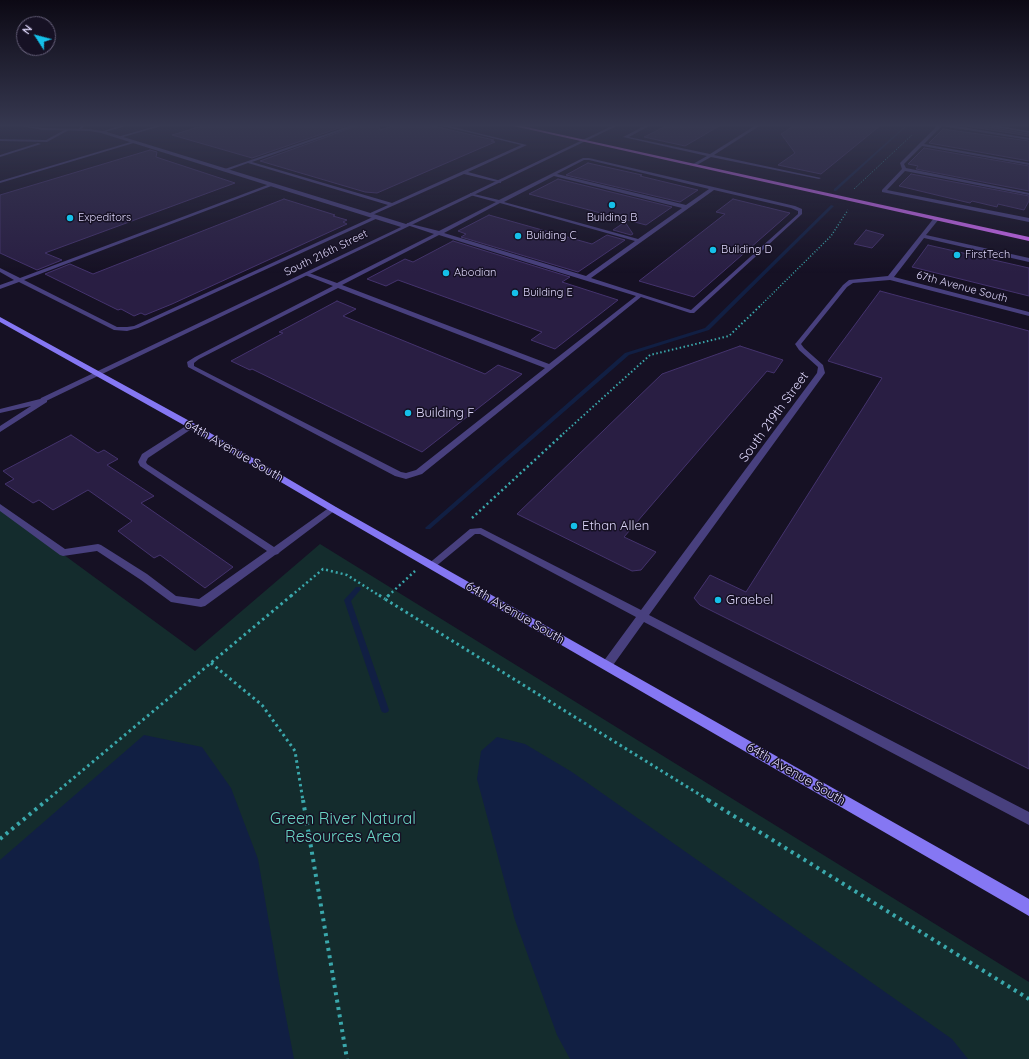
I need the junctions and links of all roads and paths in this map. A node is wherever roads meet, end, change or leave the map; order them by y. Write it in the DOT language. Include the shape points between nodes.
graph roads {
  1 [pos="26,174"];
  2 [pos="238,174"];
  3 [pos="290,174"];
  4 [pos="462,174"];
  5 [pos="470,174"];
  6 [pos="515,174"];
  7 [pos="552,174"];
  8 [pos="554,174"];
  9 [pos="655,174"];
  10 [pos="737,174"];
  11 [pos="802,174"];
  12 [pos="899,174"];
  13 [pos="931,174"];
  14 [pos="819,178"];
  15 [pos="0,182"];
  16 [pos="499,182"];
  17 [pos="272,185"];
  18 [pos="713,188"];
  19 [pos="472,194"];
  20 [pos="1029,194"];
  21 [pos="498,202"];
  22 [pos="393,205"];
  23 [pos="686,207"];
  24 [pos="373,216"];
  25 [pos="936,219"];
  26 [pos="1029,220"];
  27 [pos="407,225"];
  28 [pos="437,233"];
  29 [pos="923,236"];
  30 [pos="1029,239"];
  31 [pos="639,241"];
  32 [pos="1029,260"];
  33 [pos="0,270"];
  34 [pos="307,274"];
  35 [pos="890,278"];
  36 [pos="586,279"];
  37 [pos="19,280"];
  38 [pos="337,285"];
  39 [pos="0,287"];
  40 [pos="640,295"];
  41 [pos="1029,314"];
  42 [pos="0,319"];
  43 [pos="550,367"];
  44 [pos="99,374"];
  45 [pos="44,400"];
  46 [pos="0,411"];
  47 [pos="192,426"];
  48 [pos="0,430"];
  49 [pos="0,507"];
  50 [pos="333,509"];
  51 [pos="275,552"];
  52 [pos="432,565"];
  53 [pos="385,599"];
  54 [pos="643,616"];
  55 [pos="211,663"];
  56 [pos="607,665"];
  57 [pos="1029,819"];
  58 [pos="0,839"];
  59 [pos="1029,908"];
  60 [pos="346,1059"];
  1 -- 15 [label="lane"];
  2 -- 17 [label="street"];
  3 -- 22 [label="lane"];
  4 -- 22 [label="lane"];
  5 -- 16 [label="lane"];
  6 -- 16 [label="street, South 216th Street"];
  7 -- 21 [label="lane"];
  8 -- 23 [label="lane"];
  9 -- 18 [label="lane"];
  10 -- 25 [label="main road"];
  11 -- 14 [label="lane"];
  12 -- 26 [label="lane" via="884,190"];
  13 -- 20 [label="lane"];
  16 -- 19 [label="street, South 216th Street"];
  17 -- 24 [label="street"];
  17 -- 37 [label="lane"];
  18 -- 23 [label="lane"];
  18 -- 40 [label="lane" via="793,207 800,210 800,214 692,312"];
  19 -- 21 [label="lane"];
  19 -- 27 [label="street, South 216th Street"];
  21 -- 28 [label="lane"];
  21 -- 31 [label="lane"];
  22 -- 24 [label="lane"];
  23 -- 31 [label="lane"];
  24 -- 27 [label="street"];
  24 -- 37 [label="lane" via="128,329 116,328"];
  25 -- 29 [label="lane"];
  25 -- 30 [label="main road"];
  27 -- 28 [label="lane"];
  27 -- 34 [label="street, South 216th Street"];
  28 -- 36 [label="lane"];
  28 -- 38 [label="lane"];
  29 -- 32 [label="lane"];
  29 -- 35 [label="lane"];
  31 -- 36 [label="lane"];
  33 -- 37 [label="lane"];
  34 -- 38 [label="lane"];
  34 -- 44 [label="street, South 216th Street"];
  35 -- 41 [label="lane, 67th Avenue South"];
  35 -- 54 [label="lane, South 219th Street" via="851,281 798,344 800,349 821,366 821,373"];
  36 -- 40 [label="lane"];
  37 -- 39 [label="lane"];
  38 -- 43 [label="lane"];
  38 -- 43 [label="lane" via="197,358 190,362 190,367 406,476 419,472"];
  40 -- 43 [label="lane"];
  42 -- 44 [label="street, 64th Avenue South"];
  44 -- 45 [label="street, South 216th Street"];
  44 -- 47 [label="street, 64th Avenue South"];
  45 -- 46 [label="lane"];
  45 -- 48 [label="lane"];
  47 -- 50 [label="street, 64th Avenue South"];
  47 -- 51 [label="lane" via="145,456 142,462 144,466"];
  49 -- 51 [label="lane" via="63,553 98,547 174,599 201,604"];
  50 -- 51 [label="lane"];
  50 -- 52 [label="street, 64th Avenue South"];
  52 -- 54 [label="lane" via="473,531 481,531"];
  52 -- 56 [label="street, 64th Avenue South"];
  53 -- 55 [label="path" via="347,576 323,569"];
  54 -- 56 [label="lane, South 219th Street"];
  54 -- 57 [label="lane"];
  55 -- 58 [label="path"];
  55 -- 60 [label="path" via="262,705 295,751"];
  56 -- 59 [label="street, 64th Avenue South"];
}
